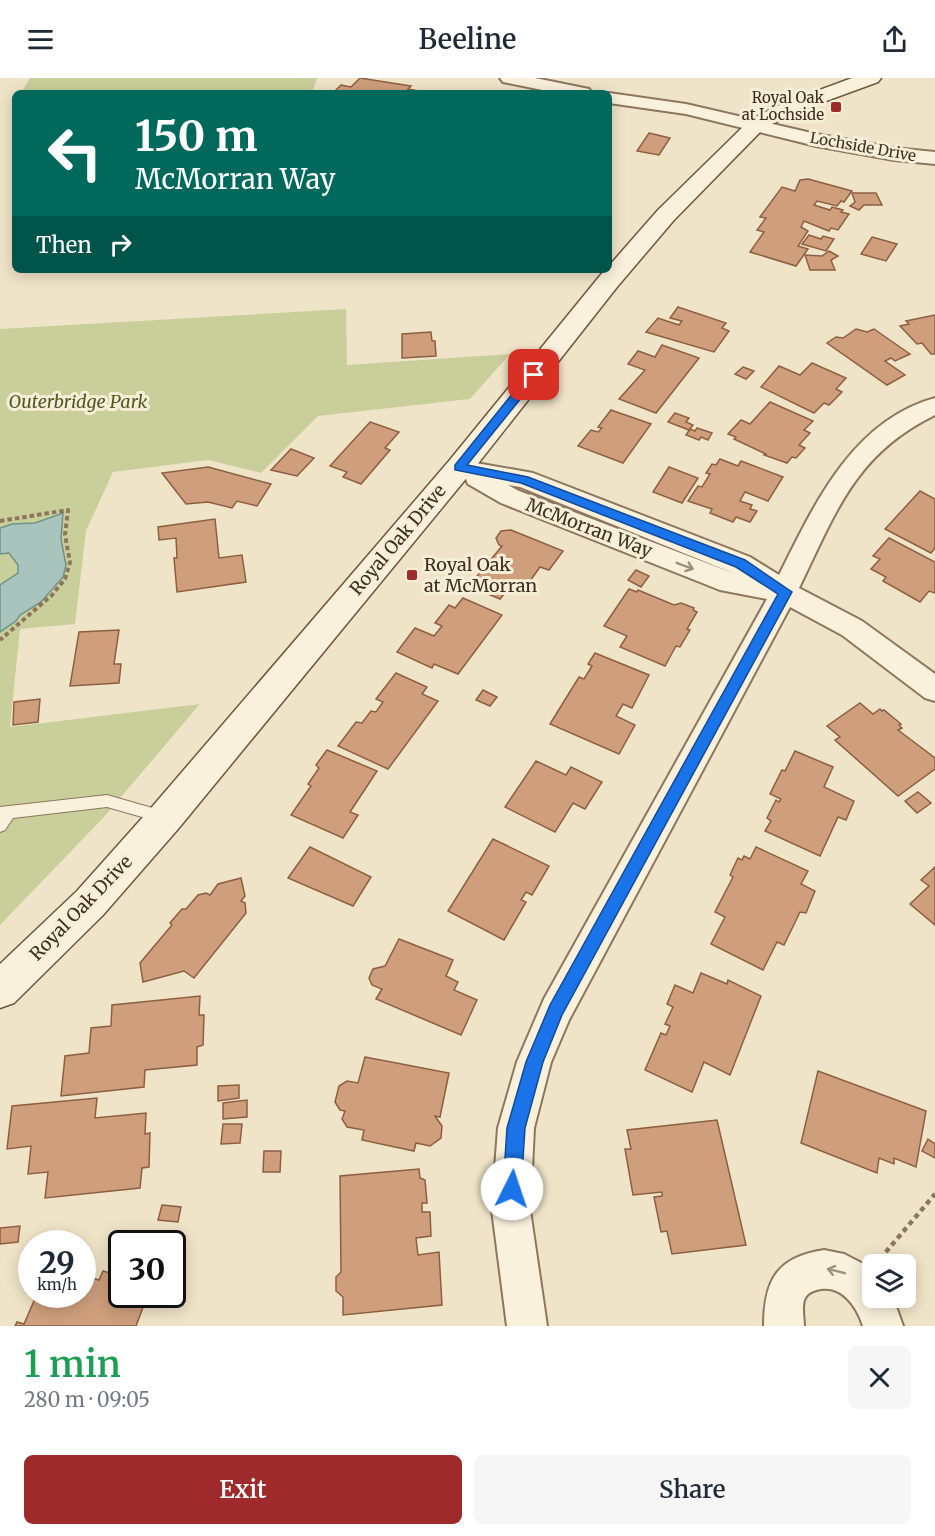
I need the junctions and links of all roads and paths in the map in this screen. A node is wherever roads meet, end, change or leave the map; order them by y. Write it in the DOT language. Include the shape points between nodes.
graph roads {
  1 [pos="509,78"];
  2 [pos="871,78"];
  3 [pos="568,90"];
  4 [pos="612,98"];
  5 [pos="757,124"];
  6 [pos="935,158"];
  7 [pos="935,406"];
  8 [pos="459,468"];
  9 [pos="0,521"];
  10 [pos="785,592"];
  11 [pos="0,640"];
  12 [pos="935,690"];
  13 [pos="4,813"];
  14 [pos="165,818"];
  15 [pos="0,826"];
  16 [pos="0,990"];
  17 [pos="935,1194"];
  18 [pos="884,1254"];
  19 [pos="527,1326"];
  20 [pos="784,1326"];
  21 [pos="883,1326"];
  1 -- 3 [label="street"];
  2 -- 5 [label="main road, Royal Oak Drive"];
  4 -- 5 [label="street, Lochside Drive" via="686,108"];
  5 -- 6 [label="street, Lochside Drive" via="816,140"];
  5 -- 8 [label="main road, Royal Oak Drive" via="666,215"];
  7 -- 10 [label="street" via="891,429 865,451 826,507"];
  8 -- 10 [label="street, McMorran Way" via="510,497 729,583"];
  8 -- 14 [label="main road, Royal Oak Drive"];
  9 -- 11 [label="path" via="68,510 65,535 70,555 65,579 52,595"];
  10 -- 12 [label="street, McMorran Way" via="852,628"];
  10 -- 19 [label="street" via="556,1010 534,1062 516,1128 510,1210"];
  13 -- 14 [label="lane" via="107,801"];
  13 -- 15 [label="lane"];
  14 -- 16 [label="main road, Royal Oak Drive" via="90,903"];
  17 -- 18 [label="path"];
  21 -- 20 [label="street, one-way" via="873,1298 860,1283 831,1268 801,1274 790,1284 784,1299"];
}
